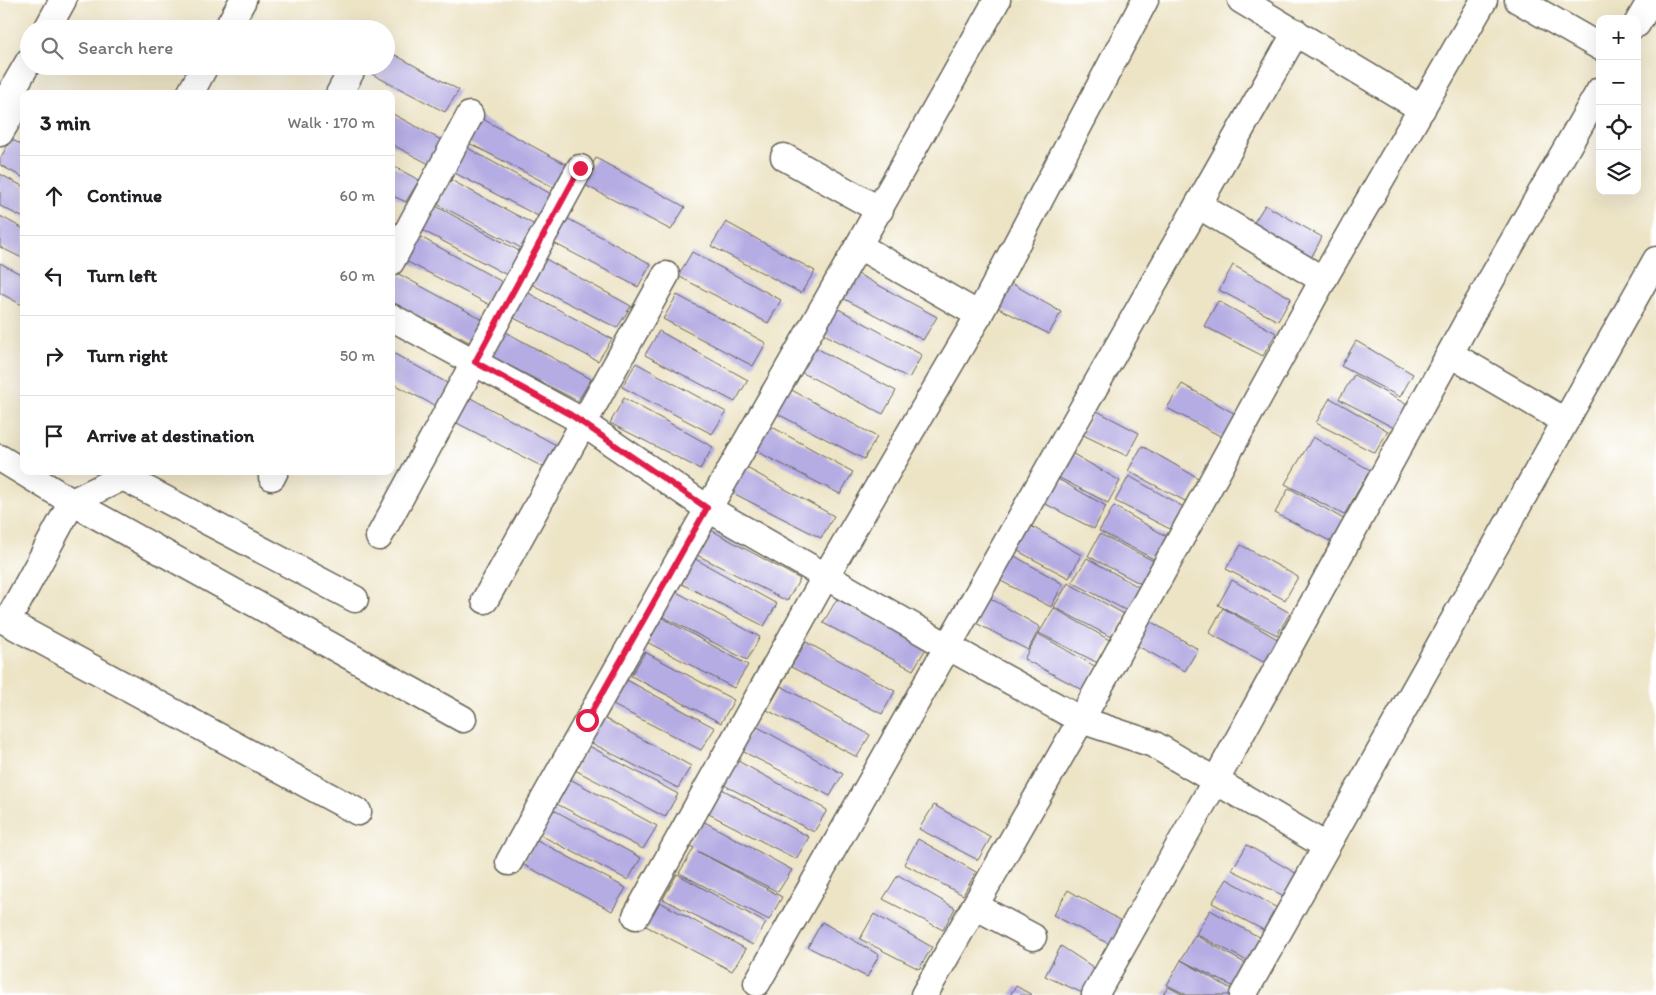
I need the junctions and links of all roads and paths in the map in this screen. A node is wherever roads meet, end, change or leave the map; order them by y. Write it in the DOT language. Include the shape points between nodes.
graph roads {
  1 [pos="63,0"];
  2 [pos="243,0"];
  3 [pos="996,0"];
  4 [pos="1145,0"];
  5 [pos="1241,0"];
  6 [pos="1484,0"];
  7 [pos="1518,0"];
  8 [pos="1651,0"];
  9 [pos="1641,17"];
  10 [pos="52,20"];
  11 [pos="231,20"];
  12 [pos="1296,32"];
  13 [pos="1596,45"];
  14 [pos="23,75"];
  15 [pos="200,75"];
  16 [pos="349,75"];
  17 [pos="192,90"];
  18 [pos="341,90"];
  19 [pos="1596,97"];
  20 [pos="12,101"];
  21 [pos="1422,109"];
  22 [pos="470,115"];
  23 [pos="0,133"];
  24 [pos="784,157"];
  25 [pos="580,168"];
  26 [pos="1198,204"];
  27 [pos="880,210"];
  28 [pos="859,246"];
  29 [pos="395,255"];
  30 [pos="1656,260"];
  31 [pos="666,275"];
  32 [pos="1324,280"];
  33 [pos="979,315"];
  34 [pos="395,319"];
  35 [pos="1450,354"];
  36 [pos="475,362"];
  37 [pos="1565,421"];
  38 [pos="583,423"];
  39 [pos="0,458"];
  40 [pos="20,470"];
  41 [pos="28,475"];
  42 [pos="72,502"];
  43 [pos="707,508"];
  44 [pos="379,537"];
  45 [pos="825,578"];
  46 [pos="355,599"];
  47 [pos="485,600"];
  48 [pos="947,646"];
  49 [pos="463,719"];
  50 [pos="1081,720"];
  51 [pos="1216,780"];
  52 [pos="358,812"];
  53 [pos="1326,846"];
  54 [pos="509,862"];
  55 [pos="975,906"];
  56 [pos="636,916"];
  57 [pos="1033,937"];
  58 [pos="757,983"];
  59 [pos="924,995"];
  60 [pos="1095,995"];
  61 [pos="1243,995"];
  1 -- 10 [label="street"];
  2 -- 11 [label="street"];
  3 -- 27 [label="street"];
  4 -- 33 [label="street"];
  5 -- 12 [label="street"];
  6 -- 21 [label="street"];
  7 -- 13 [label="street"];
  8 -- 9 [label="street"];
  12 -- 21 [label="street"];
  12 -- 26 [label="street"];
  14 -- 20 [label="street"];
  15 -- 17 [label="street"];
  16 -- 18 [label="street"];
  19 -- 35 [label="street"];
  20 -- 23 [label="street"];
  21 -- 32 [label="street"];
  22 -- 29 [label="street"];
  24 -- 27 [label="street"];
  25 -- 36 [label="street"];
  26 -- 32 [label="street"];
  26 -- 48 [label="street"];
  27 -- 28 [label="street"];
  28 -- 33 [label="street"];
  28 -- 43 [label="street"];
  30 -- 37 [label="street"];
  31 -- 38 [label="street"];
  32 -- 50 [label="street"];
  33 -- 45 [label="street"];
  34 -- 36 [label="street"];
  35 -- 37 [label="street"];
  35 -- 51 [label="street"];
  36 -- 38 [label="street"];
  36 -- 44 [label="street"];
  37 -- 53 [label="street"];
  38 -- 43 [label="street"];
  38 -- 47 [label="street"];
  39 -- 40 [label="street"];
  41 -- 42 [label="street"];
  42 -- 46 [label="street" via="123,477"];
  42 -- 49 [label="street"];
  42 -- 52 [label="street" via="6,622"];
  43 -- 45 [label="street"];
  43 -- 54 [label="street"];
  45 -- 48 [label="street"];
  45 -- 56 [label="street"];
  48 -- 50 [label="street"];
  48 -- 58 [label="street"];
  50 -- 51 [label="street" via="1153,744"];
  50 -- 55 [label="street"];
  51 -- 53 [label="street"];
  51 -- 60 [label="street"];
  53 -- 61 [label="street"];
  55 -- 57 [label="street"];
  55 -- 59 [label="street"];
}
